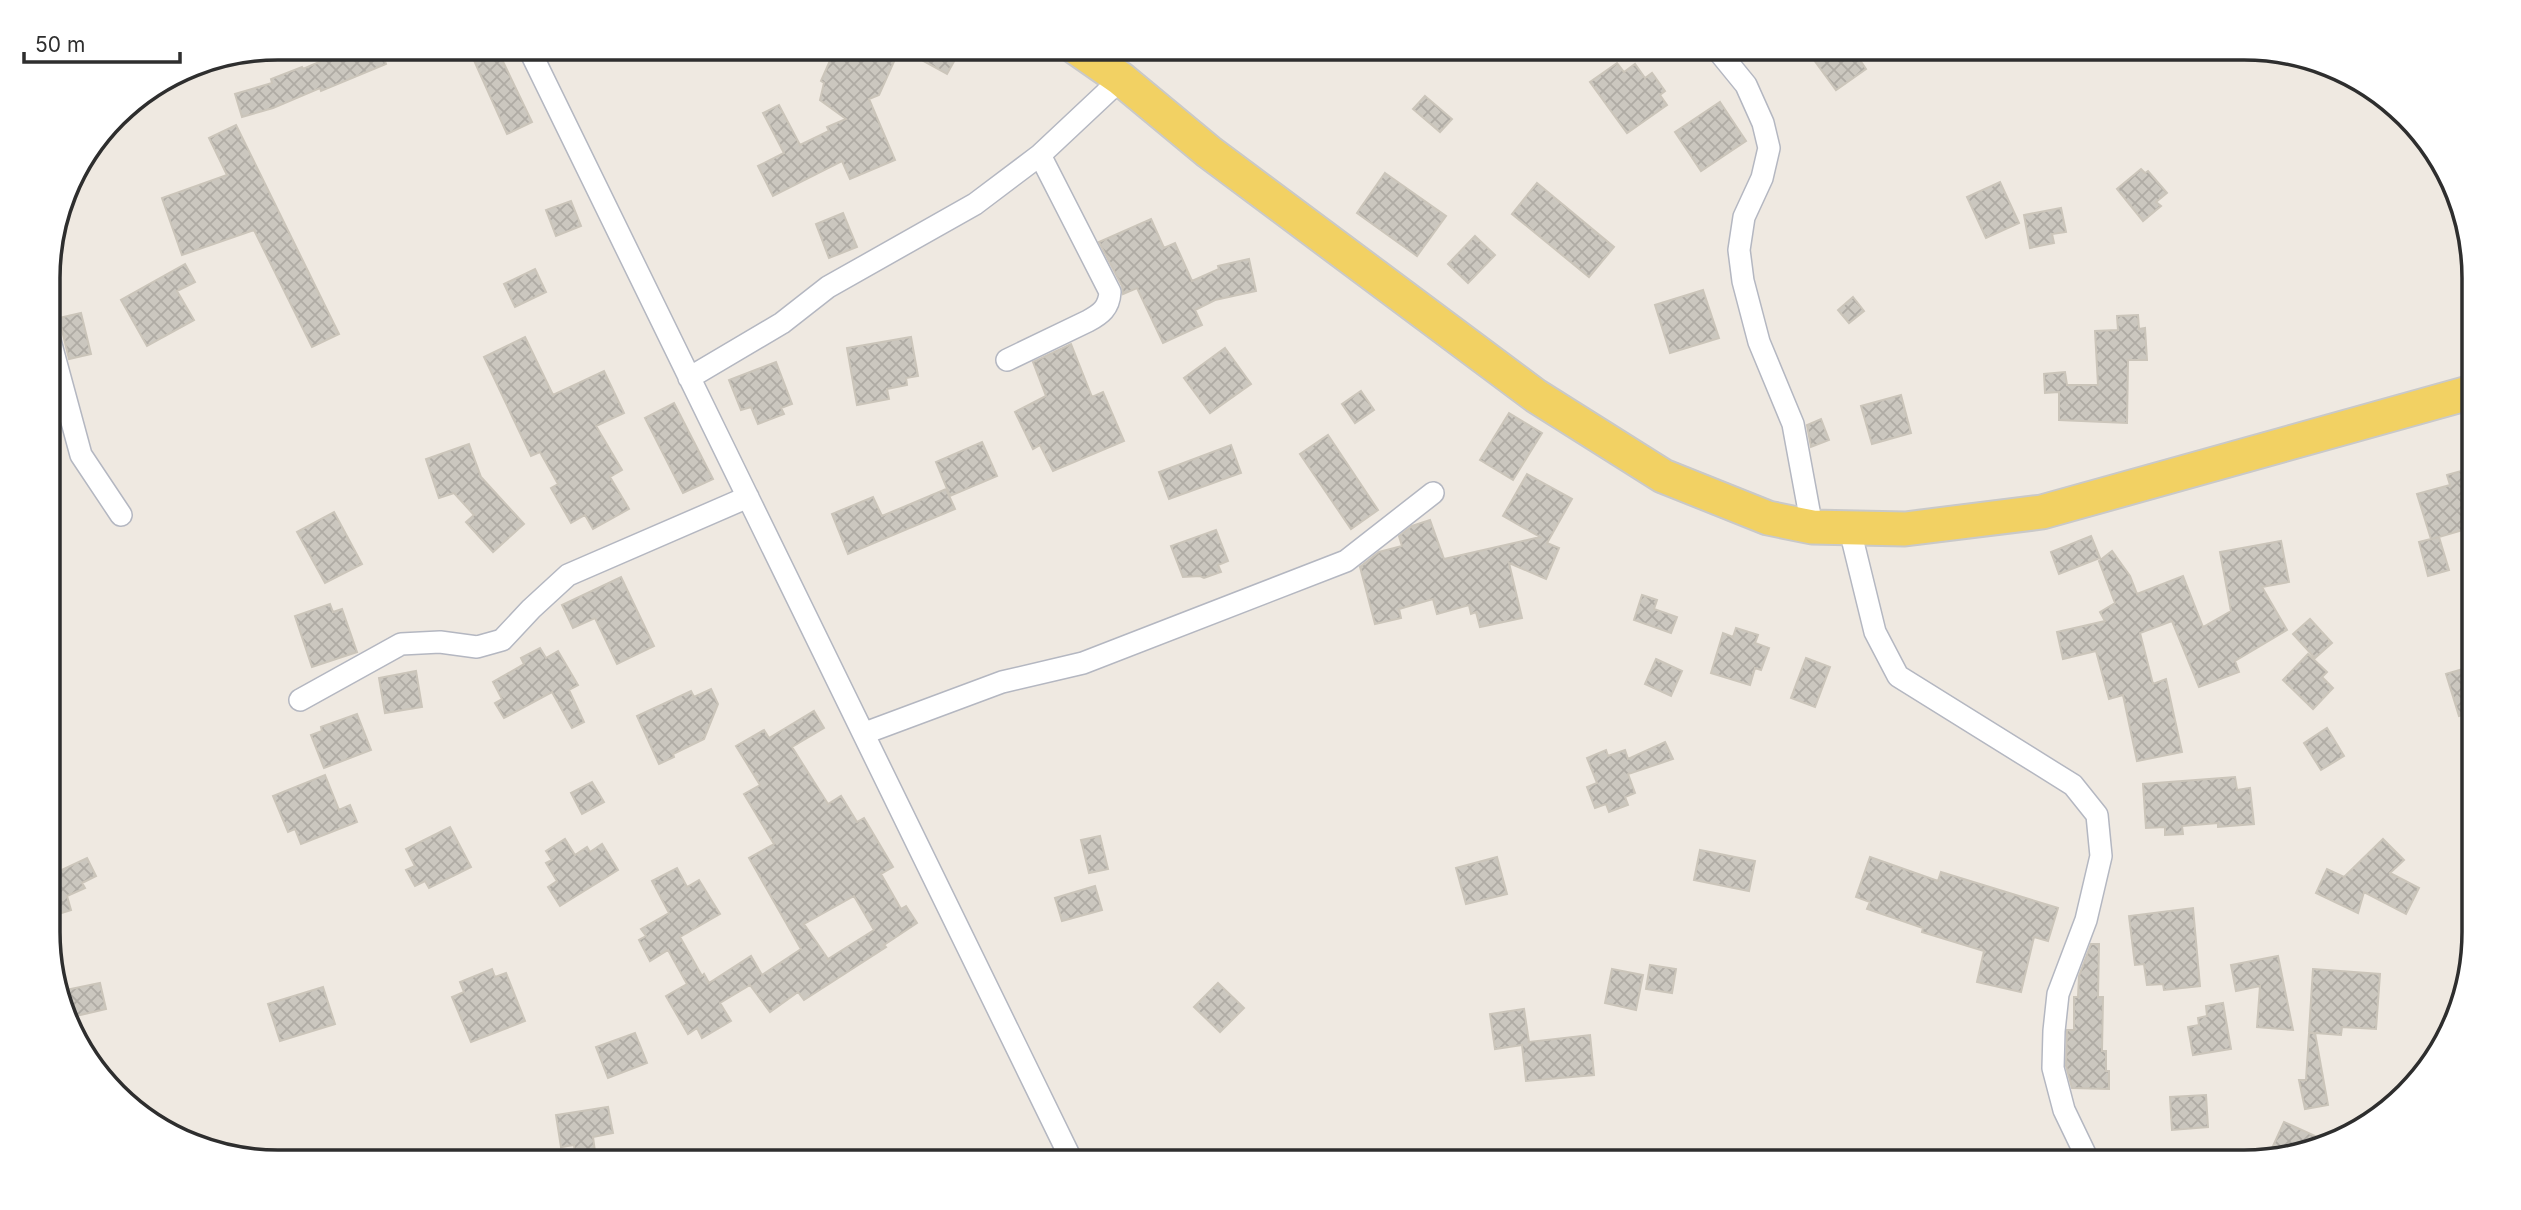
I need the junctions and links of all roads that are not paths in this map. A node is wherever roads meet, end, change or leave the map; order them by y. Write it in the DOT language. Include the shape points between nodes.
graph roads {
  1 [pos="534,60"];
  2 [pos="1094,60"];
  3 [pos="1726,60"];
  4 [pos="1121,79"];
  5 [pos="1040,155"];
  6 [pos="1007,360"];
  7 [pos="60,378"];
  8 [pos="689,378"];
  9 [pos="2462,395"];
  10 [pos="1433,493"];
  11 [pos="748,497"];
  12 [pos="121,515"];
  13 [pos="1812,527"];
  14 [pos="1850,530"];
  15 [pos="300,700"];
  16 [pos="864,733"];
  17 [pos="1067,1150"];
  18 [pos="2084,1150"];
  1 -- 8 [label="street"];
  2 -- 4 [label="main road"];
  3 -- 13 [label="street" via="1746,85 1769,148 1762,178 1744,217 1739,250 1759,342 1793,424"];
  4 -- 5 [label="street"];
  4 -- 13 [label="main road" via="1209,152 1536,396 1663,476 1768,518"];
  5 -- 6 [label="street" via="1110,292 1109,302 1101,314"];
  5 -- 8 [label="street" via="975,204 828,287 782,323"];
  7 -- 12 [label="street" via="81,455"];
  8 -- 11 [label="street"];
  9 -- 14 [label="main road" via="2042,512 1905,529"];
  10 -- 16 [label="street" via="1346,561 1083,663 1002,682"];
  11 -- 15 [label="street" via="568,575 502,640 477,647 440,642 401,645"];
  11 -- 16 [label="street"];
  13 -- 14 [label="main road"];
  14 -- 18 [label="street" via="1875,632 1898,676 2073,785 2097,815 2101,856 2086,920 2058,994 2054,1031 2053,1068"];
  16 -- 17 [label="street"];
}
